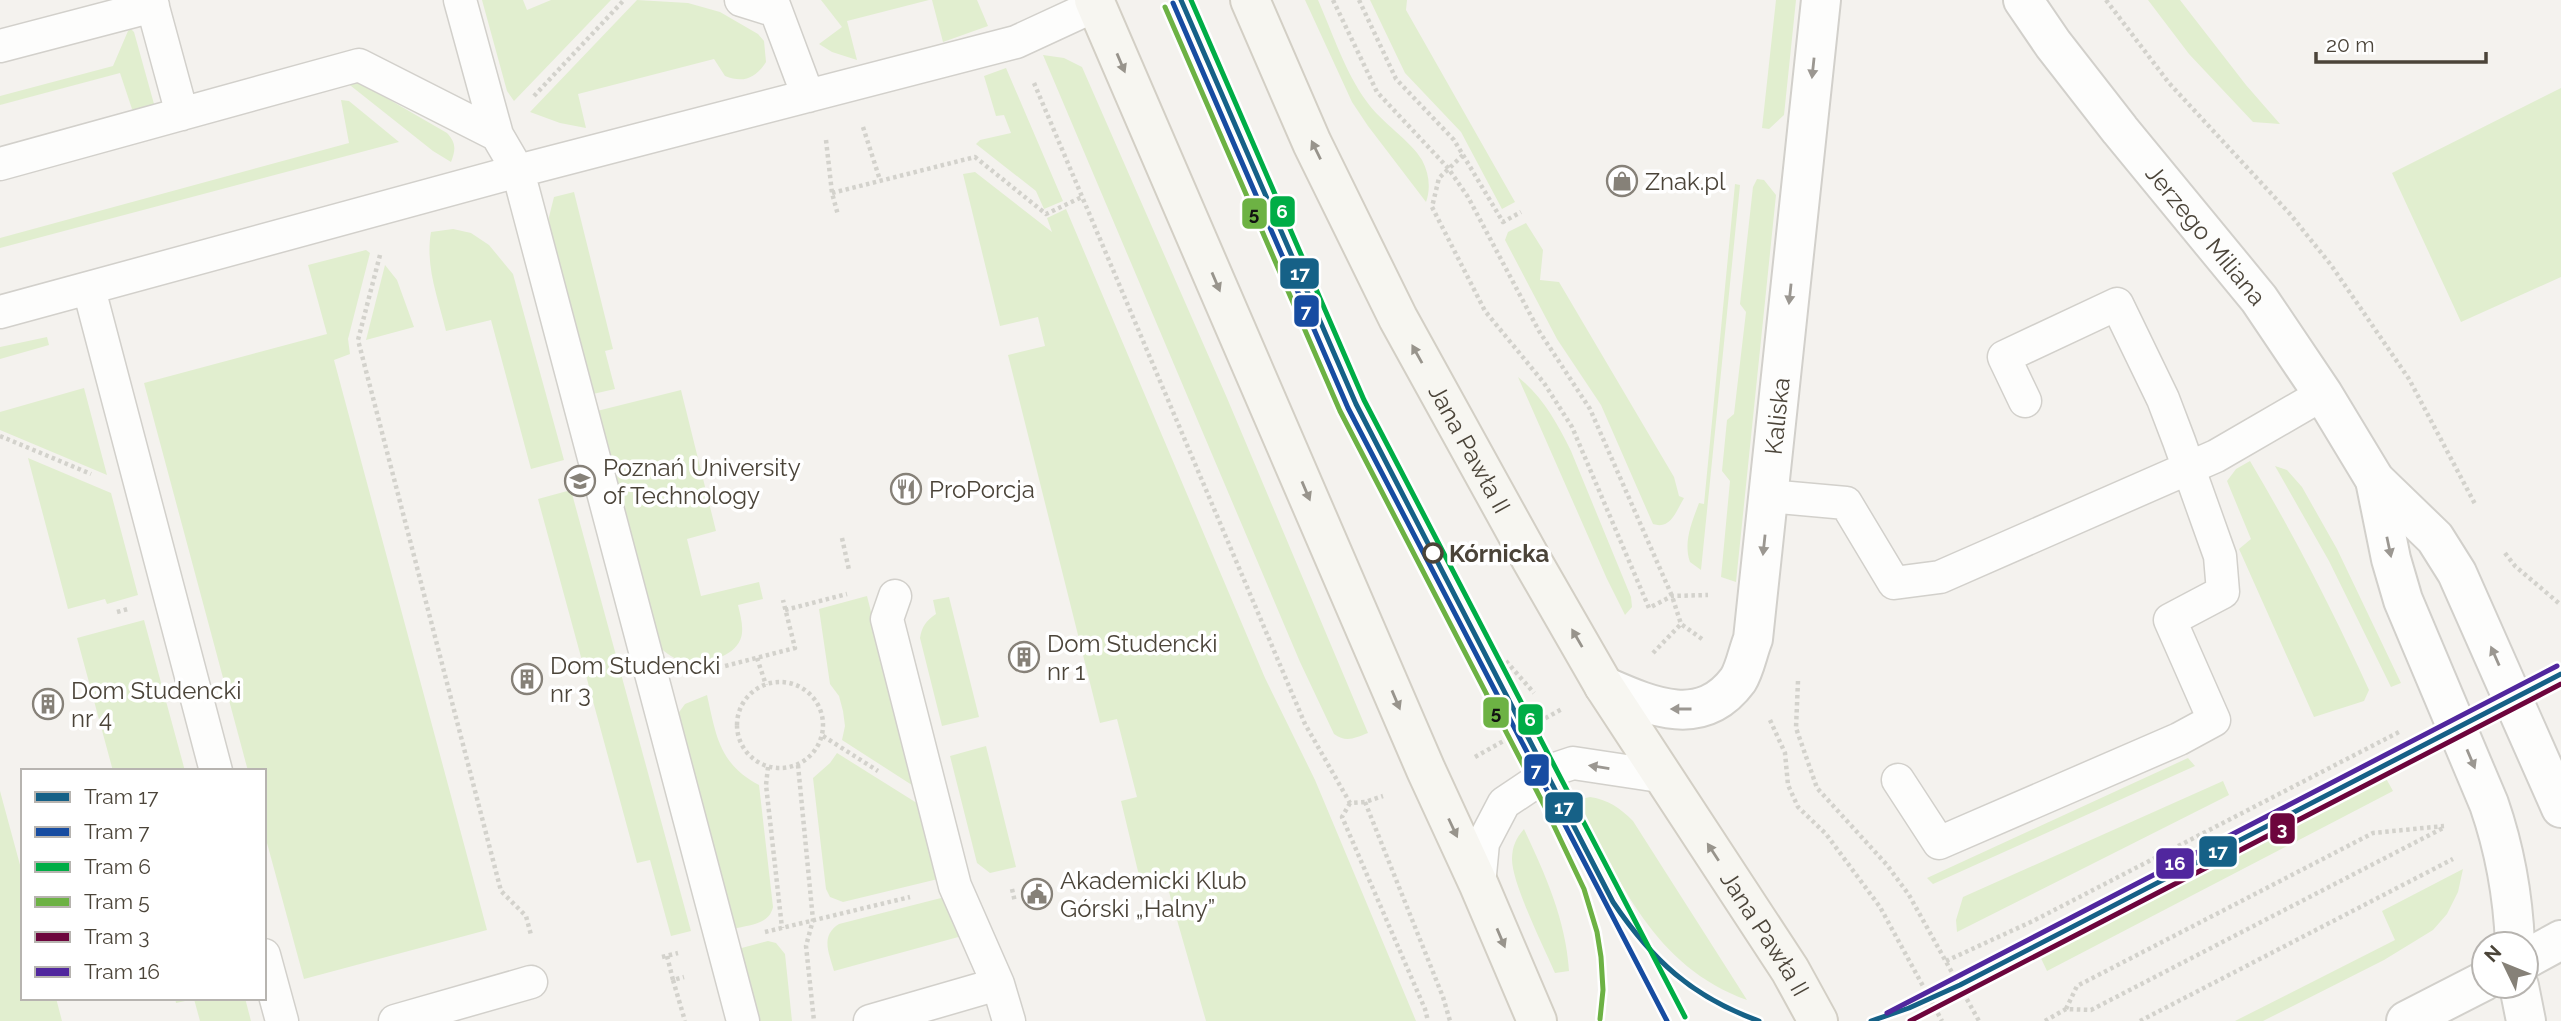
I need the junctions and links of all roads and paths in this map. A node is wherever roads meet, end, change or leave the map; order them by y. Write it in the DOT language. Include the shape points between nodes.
graph roads {
  1 [pos="460,0"];
  2 [pos="624,0"];
  3 [pos="741,0"];
  4 [pos="1250,0"];
  5 [pos="1333,0"];
  6 [pos="1359,0"];
  7 [pos="1821,0"];
  8 [pos="2023,0"];
  9 [pos="2106,0"];
  10 [pos="152,3"];
  11 [pos="1095,3"];
  12 [pos="774,5"];
  13 [pos="1016,42"];
  14 [pos="0,46"];
  15 [pos="808,96"];
  16 [pos="182,114"];
  17 [pos="497,135"];
  18 [pos="826,139"];
  19 [pos="1463,155"];
  20 [pos="0,164"];
  21 [pos="1448,168"];
  22 [pos="518,171"];
  23 [pos="832,193"];
  24 [pos="1082,197"];
  25 [pos="396,204"];
  26 [pos="1521,212"];
  27 [pos="838,215"];
  28 [pos="89,289"];
  29 [pos="0,312"];
  30 [pos="2323,394"];
  31 [pos="2025,401"];
  32 [pos="0,436"];
  33 [pos="2189,469"];
  34 [pos="94,475"];
  35 [pos="2375,480"];
  36 [pos="1769,496"];
  37 [pos="2479,511"];
  38 [pos="842,538"];
  39 [pos="2501,549"];
  40 [pos="849,570"];
  41 [pos="1709,594"];
  42 [pos="895,596"];
  43 [pos="1672,596"];
  44 [pos="783,600"];
  45 [pos="2561,605"];
  46 [pos="757,658"];
  47 [pos="1506,661"];
  48 [pos="1739,679"];
  49 [pos="1798,681"];
  50 [pos="653,684"];
  51 [pos="766,685"];
  52 [pos="1604,686"];
  53 [pos="1534,693"];
  54 [pos="2401,731"];
  55 [pos="799,765"];
  56 [pos="768,767"];
  57 [pos="215,769"];
  58 [pos="1666,777"];
  59 [pos="1430,778"];
  60 [pos="1898,780"];
  61 [pos="1365,802"];
  62 [pos="1350,803"];
  63 [pos="2561,808"];
  64 [pos="2456,857"];
  65 [pos="1479,885"];
  66 [pos="955,886"];
  67 [pos="1021,886"];
  68 [pos="1003,892"];
  69 [pos="813,920"];
  70 [pos="782,928"];
  71 [pos="2514,930"];
  72 [pos="2561,940"];
  73 [pos="533,941"];
  74 [pos="722,943"];
  75 [pos="2540,951"];
  76 [pos="667,956"];
  77 [pos="1946,961"];
  78 [pos="266,962"];
  79 [pos="693,975"];
  80 [pos="673,979"];
  81 [pos="531,982"];
  82 [pos="998,984"];
  83 [pos="2470,988"];
  84 [pos="2522,1000"];
  85 [pos="2066,1009"];
  86 [pos="1525,1011"];
  87 [pos="282,1021"];
  88 [pos="395,1021"];
  89 [pos="685,1021"];
  90 [pos="743,1021"];
  91 [pos="814,1021"];
  92 [pos="870,1021"];
  93 [pos="1009,1021"];
  94 [pos="1428,1021"];
  95 [pos="1450,1021"];
  96 [pos="1818,1021"];
  97 [pos="1942,1021"];
  98 [pos="1979,1021"];
  99 [pos="2045,1021"];
  100 [pos="2140,1021"];
  101 [pos="2406,1021"];
  102 [pos="2526,1021"];
  1 -- 17 [label="lane"];
  2 -- 17 [label="path"];
  3 -- 12 [label="lane"];
  52 -- 4 [label="main road, Jana Pawła II, one-way" via="1398,318 1312,143"];
  5 -- 21 [label="path" via="1377,92"];
  6 -- 19 [label="path" via="1396,79"];
  7 -- 36 [label="street, Kaliska, one-way"];
  8 -- 30 [label="street, Jerzego Miliana" via="2120,130 2259,299"];
  9 -- 37 [label="path" via="2169,83 2331,265 2409,379"];
  10 -- 14 [label="lane"];
  10 -- 16 [label="lane"];
  11 -- 13 [label="lane"];
  11 -- 59 [label="main road, one-way"];
  12 -- 15 [label="lane"];
  13 -- 15 [label="lane"];
  13 -- 24 [label="path"];
  15 -- 22 [label="lane"];
  16 -- 17 [label="lane" via="359,65"];
  16 -- 20 [label="lane"];
  17 -- 22 [label="lane"];
  18 -- 23 [label="path"];
  19 -- 21 [label="path"];
  19 -- 26 [label="path" via="1503,222"];
  21 -- 43 [label="path" via="1539,331 1591,409"];
  21 -- 43 [label="path" via="1439,178 1432,207 1485,311 1544,383 1572,426 1649,607"];
  22 -- 25 [label="lane"];
  22 -- 50 [label="lane"];
  23 -- 24 [label="path" via="975,157 1046,214"];
  23 -- 27 [label="path"];
  24 -- 62 [label="path" via="1305,724"];
  25 -- 28 [label="lane"];
  25 -- 73 [label="path" via="358,340 501,891 526,916"];
  28 -- 29 [label="lane"];
  28 -- 57 [label="lane"];
  30 -- 33 [label="lane"];
  30 -- 35 [label="street, Jerzego Miliana"];
  31 -- 33 [label="lane" via="2004,357 2117,304 2163,399"];
  32 -- 34 [label="path"];
  33 -- 36 [label="lane" via="1940,577 1894,583 1846,503"];
  33 -- 60 [label="lane" via="2220,556 2223,592 2170,620 2214,720 2179,740 1939,843"];
  63 -- 35 [label="street, Jerzego Miliana, one-way" via="2457,573 2435,538"];
  35 -- 71 [label="street, Jerzego Miliana, one-way" via="2403,600 2500,836"];
  36 -- 48 [label="street, Kaliska, one-way" via="1753,639"];
  38 -- 40 [label="path"];
  39 -- 45 [label="path"];
  41 -- 43 [label="path"];
  42 -- 66 [label="lane" via="887,619"];
  43 -- 52 [label="path" via="1681,624 1647,659"];
  44 -- 46 [label="path" via="795,648"];
  46 -- 50 [label="path"];
  46 -- 51 [label="path"];
  47 -- 53 [label="path"];
  48 -- 52 [label="street, Kaliska, one-way" via="1702,709 1674,710"];
  48 -- 97 [label="path" via="1774,725 1798,807 1826,834 1880,907"];
  49 -- 77 [label="path" via="1796,728 1817,788 1887,865"];
  50 -- 74 [label="lane"];
  51 -- 55 [label="path" via="797,685 819,705 823,736 818,748"];
  51 -- 56 [label="path" via="752,692 737,718 744,749"];
  52 -- 58 [label="main road, Jana Pawła II"];
  52 -- 59 [label="path" via="1459,767"];
  54 -- 77 [label="path" via="2033,921"];
  55 -- 56 [label="path"];
  55 -- 69 [label="path"];
  56 -- 70 [label="path" via="766,785"];
  58 -- 65 [label="lane, one-way" via="1573,763 1555,769 1504,803 1483,843"];
  96 -- 58 [label="main road, Jana Pawła II, one-way"];
  59 -- 61 [label="path"];
  59 -- 65 [label="main road, one-way"];
  61 -- 62 [label="path"];
  61 -- 95 [label="path"];
  62 -- 94 [label="path" via="1342,817"];
  64 -- 100 [label="path"];
  65 -- 86 [label="main road, one-way"];
  66 -- 69 [label="path"];
  66 -- 82 [label="lane"];
  67 -- 68 [label="path"];
  69 -- 70 [label="path"];
  69 -- 91 [label="path" via="806,946"];
  70 -- 74 [label="path"];
  72 -- 75 [label="street"];
  74 -- 90 [label="lane"];
  76 -- 80 [label="path"];
  77 -- 98 [label="path"];
  78 -- 87 [label="lane"];
  79 -- 80 [label="path"];
  80 -- 89 [label="path"];
  81 -- 88 [label="lane"];
  82 -- 92 [label="lane"];
  82 -- 93 [label="lane"];
  83 -- 101 [label="street"];
  84 -- 102 [label="street"];
  85 -- 85 [label="path" via="2091,1010 2448,826 2374,833 2077,986"];
  85 -- 99 [label="path"];
}
